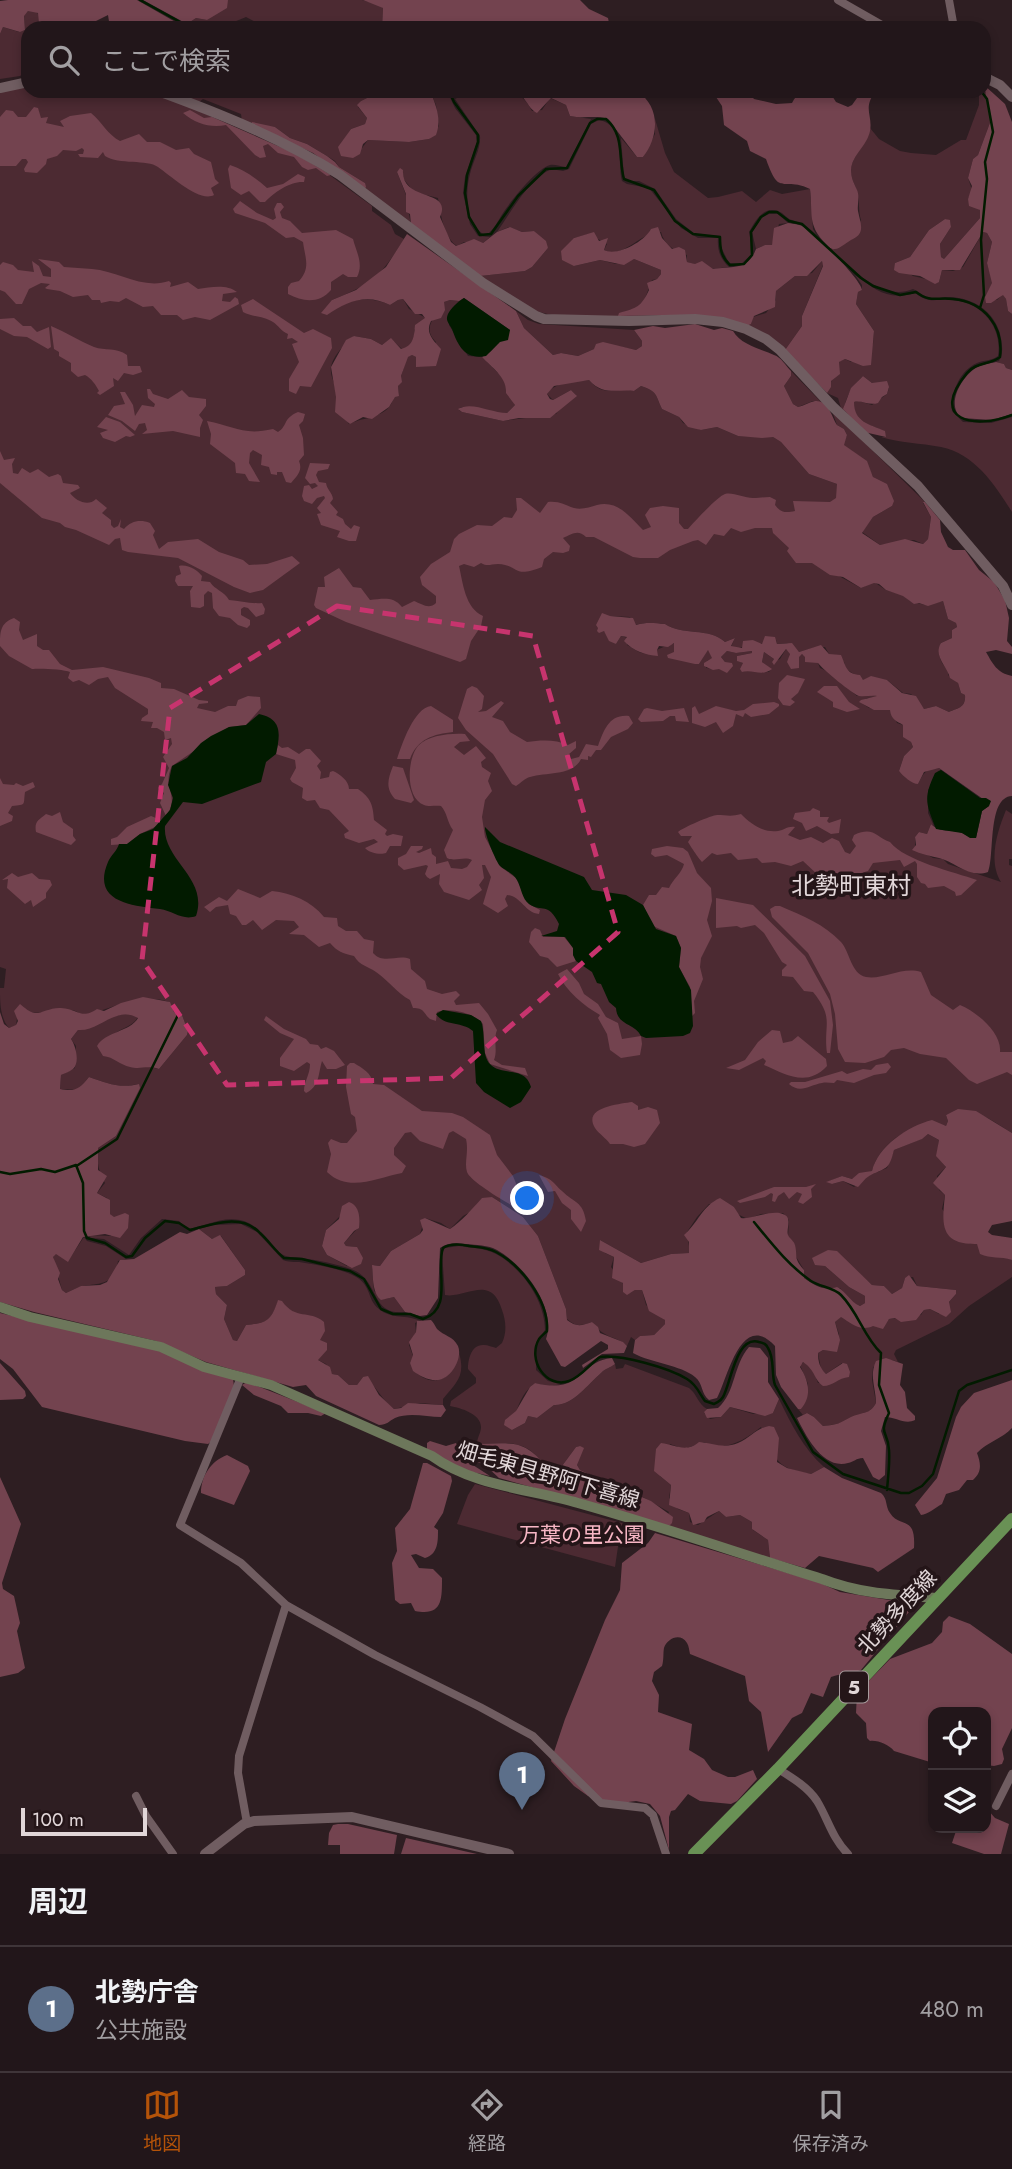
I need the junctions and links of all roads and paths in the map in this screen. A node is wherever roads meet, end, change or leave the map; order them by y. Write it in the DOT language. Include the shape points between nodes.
graph roads {
  1 [pos="838,0"];
  2 [pos="949,0"];
  3 [pos="875,21"];
  4 [pos="953,21"];
  5 [pos="991,80"];
  6 [pos="21,84"];
  7 [pos="0,88"];
  8 [pos="1012,97"];
  9 [pos="176,98"];
  10 [pos="1012,605"];
  11 [pos="0,1307"];
  12 [pos="241,1377"];
  13 [pos="1012,1518"];
  14 [pos="936,1598"];
  15 [pos="286,1605"];
  16 [pos="778,1769"];
  17 [pos="1012,1774"];
  18 [pos="136,1796"];
  19 [pos="996,1806"];
  20 [pos="247,1823"];
  21 [pos="173,1854"];
  22 [pos="205,1854"];
  23 [pos="509,1854"];
  24 [pos="666,1854"];
  25 [pos="694,1854"];
  26 [pos="848,1854"];
  1 -- 3 [label="street"];
  2 -- 4 [label="street"];
  5 -- 8 [label="street"];
  6 -- 7 [label="street"];
  9 -- 10 [label="street" via="315,159 483,283 536,316 723,322 766,339 918,486 1003,586"];
  11 -- 12 [label="main road, 畑毛東貝野阿下喜線" via="161,1347 204,1367"];
  12 -- 14 [label="main road, 畑毛東貝野阿下喜線" via="308,1399 432,1456 451,1470 578,1503 845,1588"];
  12 -- 15 [label="street" via="180,1525 241,1563"];
  13 -- 14 [label="main road, 北勢多度線 / 5"];
  14 -- 16 [label="main road, 北勢多度線 / 5"];
  15 -- 20 [label="street" via="239,1756"];
  15 -- 24 [label="street" via="533,1736 601,1802 645,1808 653,1815"];
  16 -- 25 [label="main road, 北勢多度線 / 5"];
  16 -- 26 [label="street" via="816,1799 835,1840"];
  17 -- 19 [label="street"];
  18 -- 21 [label="street"];
  20 -- 22 [label="street"];
  20 -- 23 [label="street" via="352,1817"];
}
